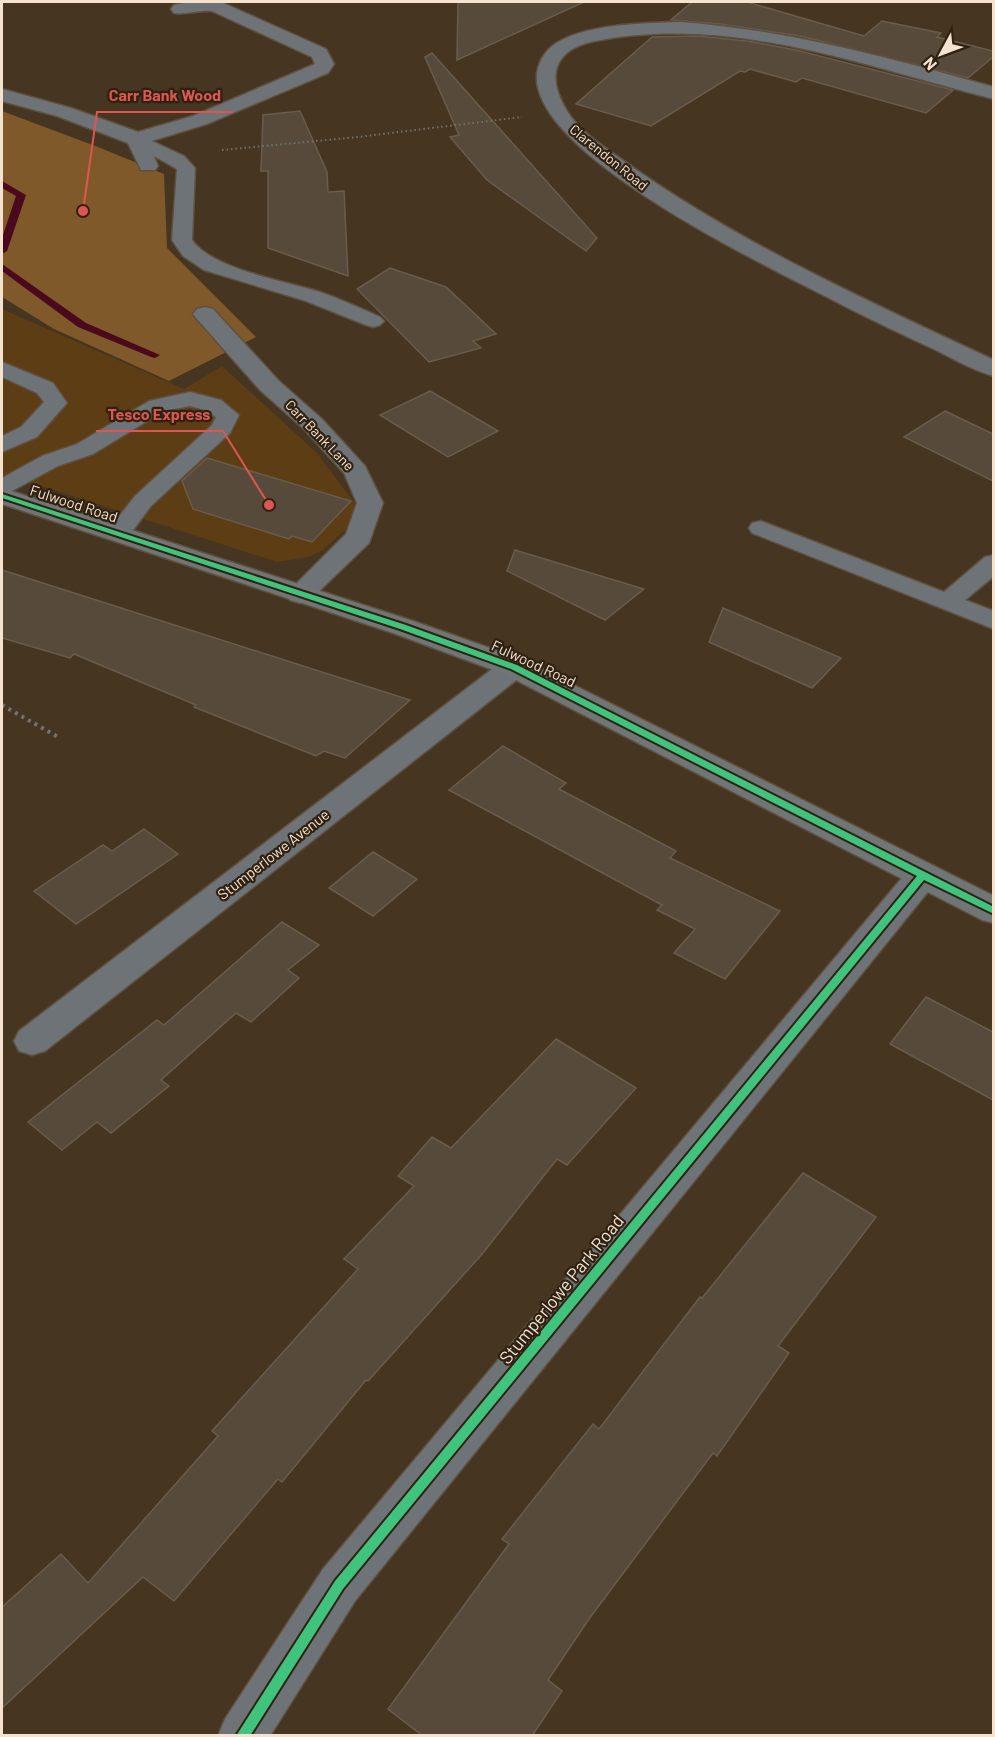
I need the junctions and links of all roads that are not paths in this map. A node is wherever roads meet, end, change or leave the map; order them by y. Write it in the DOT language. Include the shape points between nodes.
graph roads {
  1 [pos="180,9"];
  2 [pos="993,93"];
  3 [pos="2,95"];
  4 [pos="137,139"];
  5 [pos="148,166"];
  6 [pos="205,314"];
  7 [pos="373,321"];
  8 [pos="2,369"];
  9 [pos="993,369"];
  10 [pos="2,445"];
  11 [pos="2,487"];
  12 [pos="2,496"];
  13 [pos="761,528"];
  14 [pos="119,532"];
  15 [pos="993,562"];
  16 [pos="300,594"];
  17 [pos="948,602"];
  18 [pos="993,621"];
  19 [pos="514,667"];
  20 [pos="923,875"];
  21 [pos="993,911"];
  22 [pos="33,1041"];
  23 [pos="242,1736"];
  1 -- 4 [label="street" via="215,6 319,53 325,64 200,120"];
  2 -- 9 [label="street, Clarendon Road" via="808,45 711,30 642,27 571,41 555,50 544,77 558,113 576,134 678,207 832,291"];
  3 -- 4 [label="street" via="64,112"];
  4 -- 5 [label="street"];
  4 -- 7 [label="lane" via="186,168 182,240 190,252 211,266 313,297"];
  6 -- 16 [label="street, Carr Bank Lane" via="270,386 313,424 356,471 370,503 359,537"];
  8 -- 10 [label="lane" via="45,388 56,402 29,432"];
  11 -- 14 [label="lane" via="50,461 85,449 157,406 190,399 213,405 228,415 222,428 143,501"];
  12 -- 14 [label="street, Fulwood Road"];
  13 -- 17 [label="lane"];
  14 -- 16 [label="street, Fulwood Road"];
  15 -- 17 [label="lane"];
  16 -- 19 [label="street, Fulwood Road"];
  17 -- 18 [label="lane"];
  19 -- 20 [label="street, Fulwood Road"];
  19 -- 22 [label="street, Stumperlowe Avenue"];
  20 -- 21 [label="street, Fulwood Road"];
  20 -- 23 [label="street, Stumperlowe Park Road" via="339,1585"];
}
